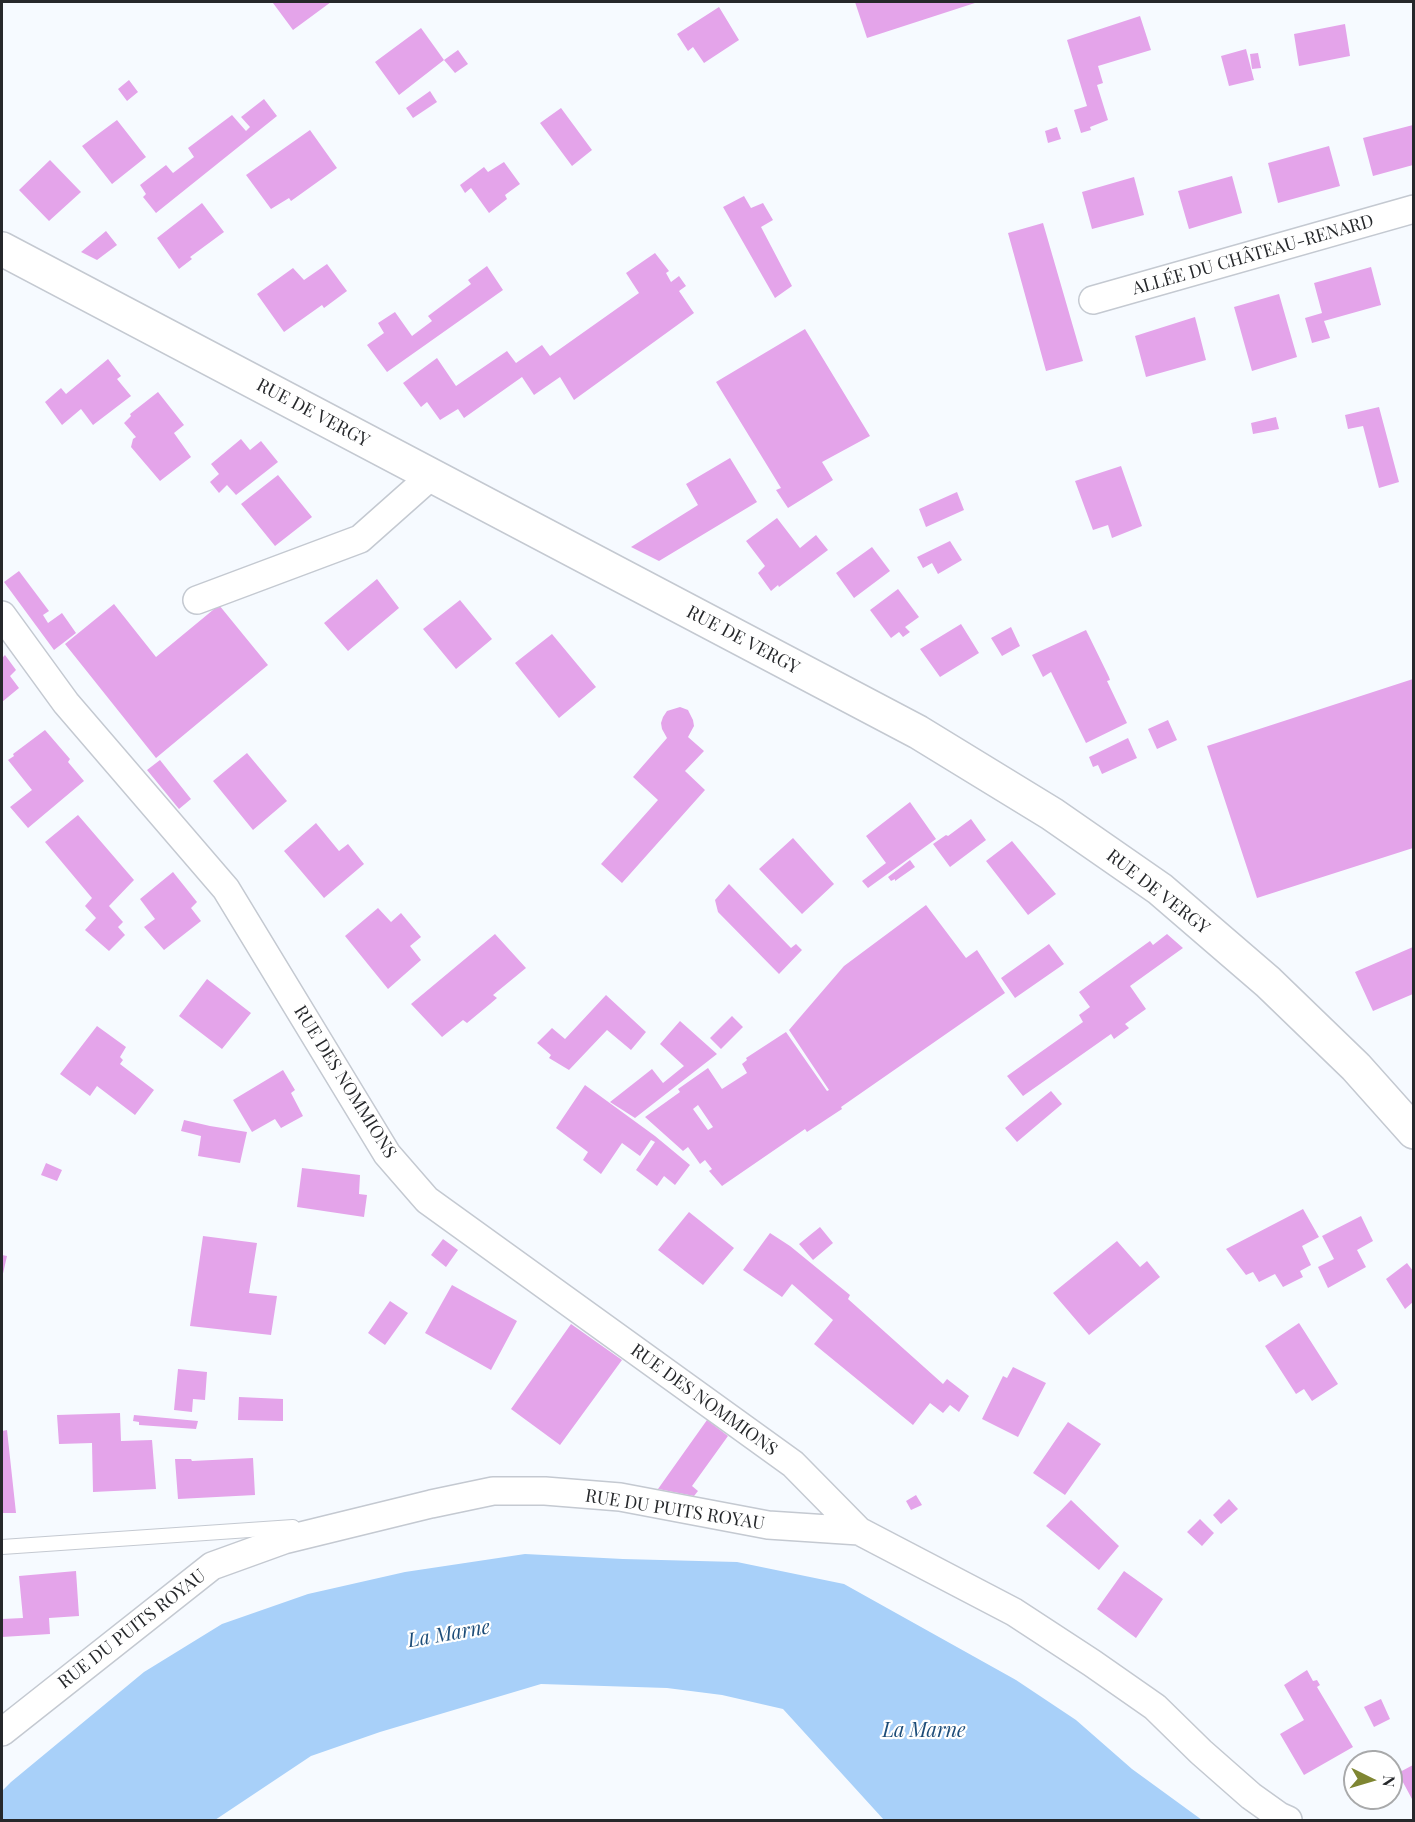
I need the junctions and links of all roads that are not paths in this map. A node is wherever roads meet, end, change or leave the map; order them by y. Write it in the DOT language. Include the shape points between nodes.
graph roads {
  1 [pos="1413,209"];
  2 [pos="2,249"];
  3 [pos="1093,300"];
  4 [pos="431,476"];
  5 [pos="197,600"];
  6 [pos="2,615"];
  7 [pos="1413,1132"];
  8 [pos="349,1524"];
  9 [pos="859,1531"];
  10 [pos="2,1547"];
  11 [pos="2,1732"];
  12 [pos="1288,1821"];
  1 -- 3 [label="street, ALLÉE DU CHÂTEAU-RENARD"];
  2 -- 4 [label="main road, RUE DE VERGY"];
  4 -- 5 [label="street" via="360,539"];
  4 -- 7 [label="main road, RUE DE VERGY" via="918,732 1052,814 1160,889 1268,981 1356,1067"];
  6 -- 9 [label="street, RUE DES NOMMIONS" via="66,703 226,889 387,1154 427,1200 793,1464"];
  8 -- 9 [label="street, RUE DU PUITS ROYAU" via="493,1491 545,1491 620,1497 768,1525"];
  8 -- 10 [label="lane"];
  8 -- 11 [label="street, RUE DU PUITS ROYAU" via="284,1540 212,1566"];
  9 -- 12 [label="street, RUE DU PUITS ROYAU" via="1014,1612 1092,1663 1155,1707 1251,1796"];
}
